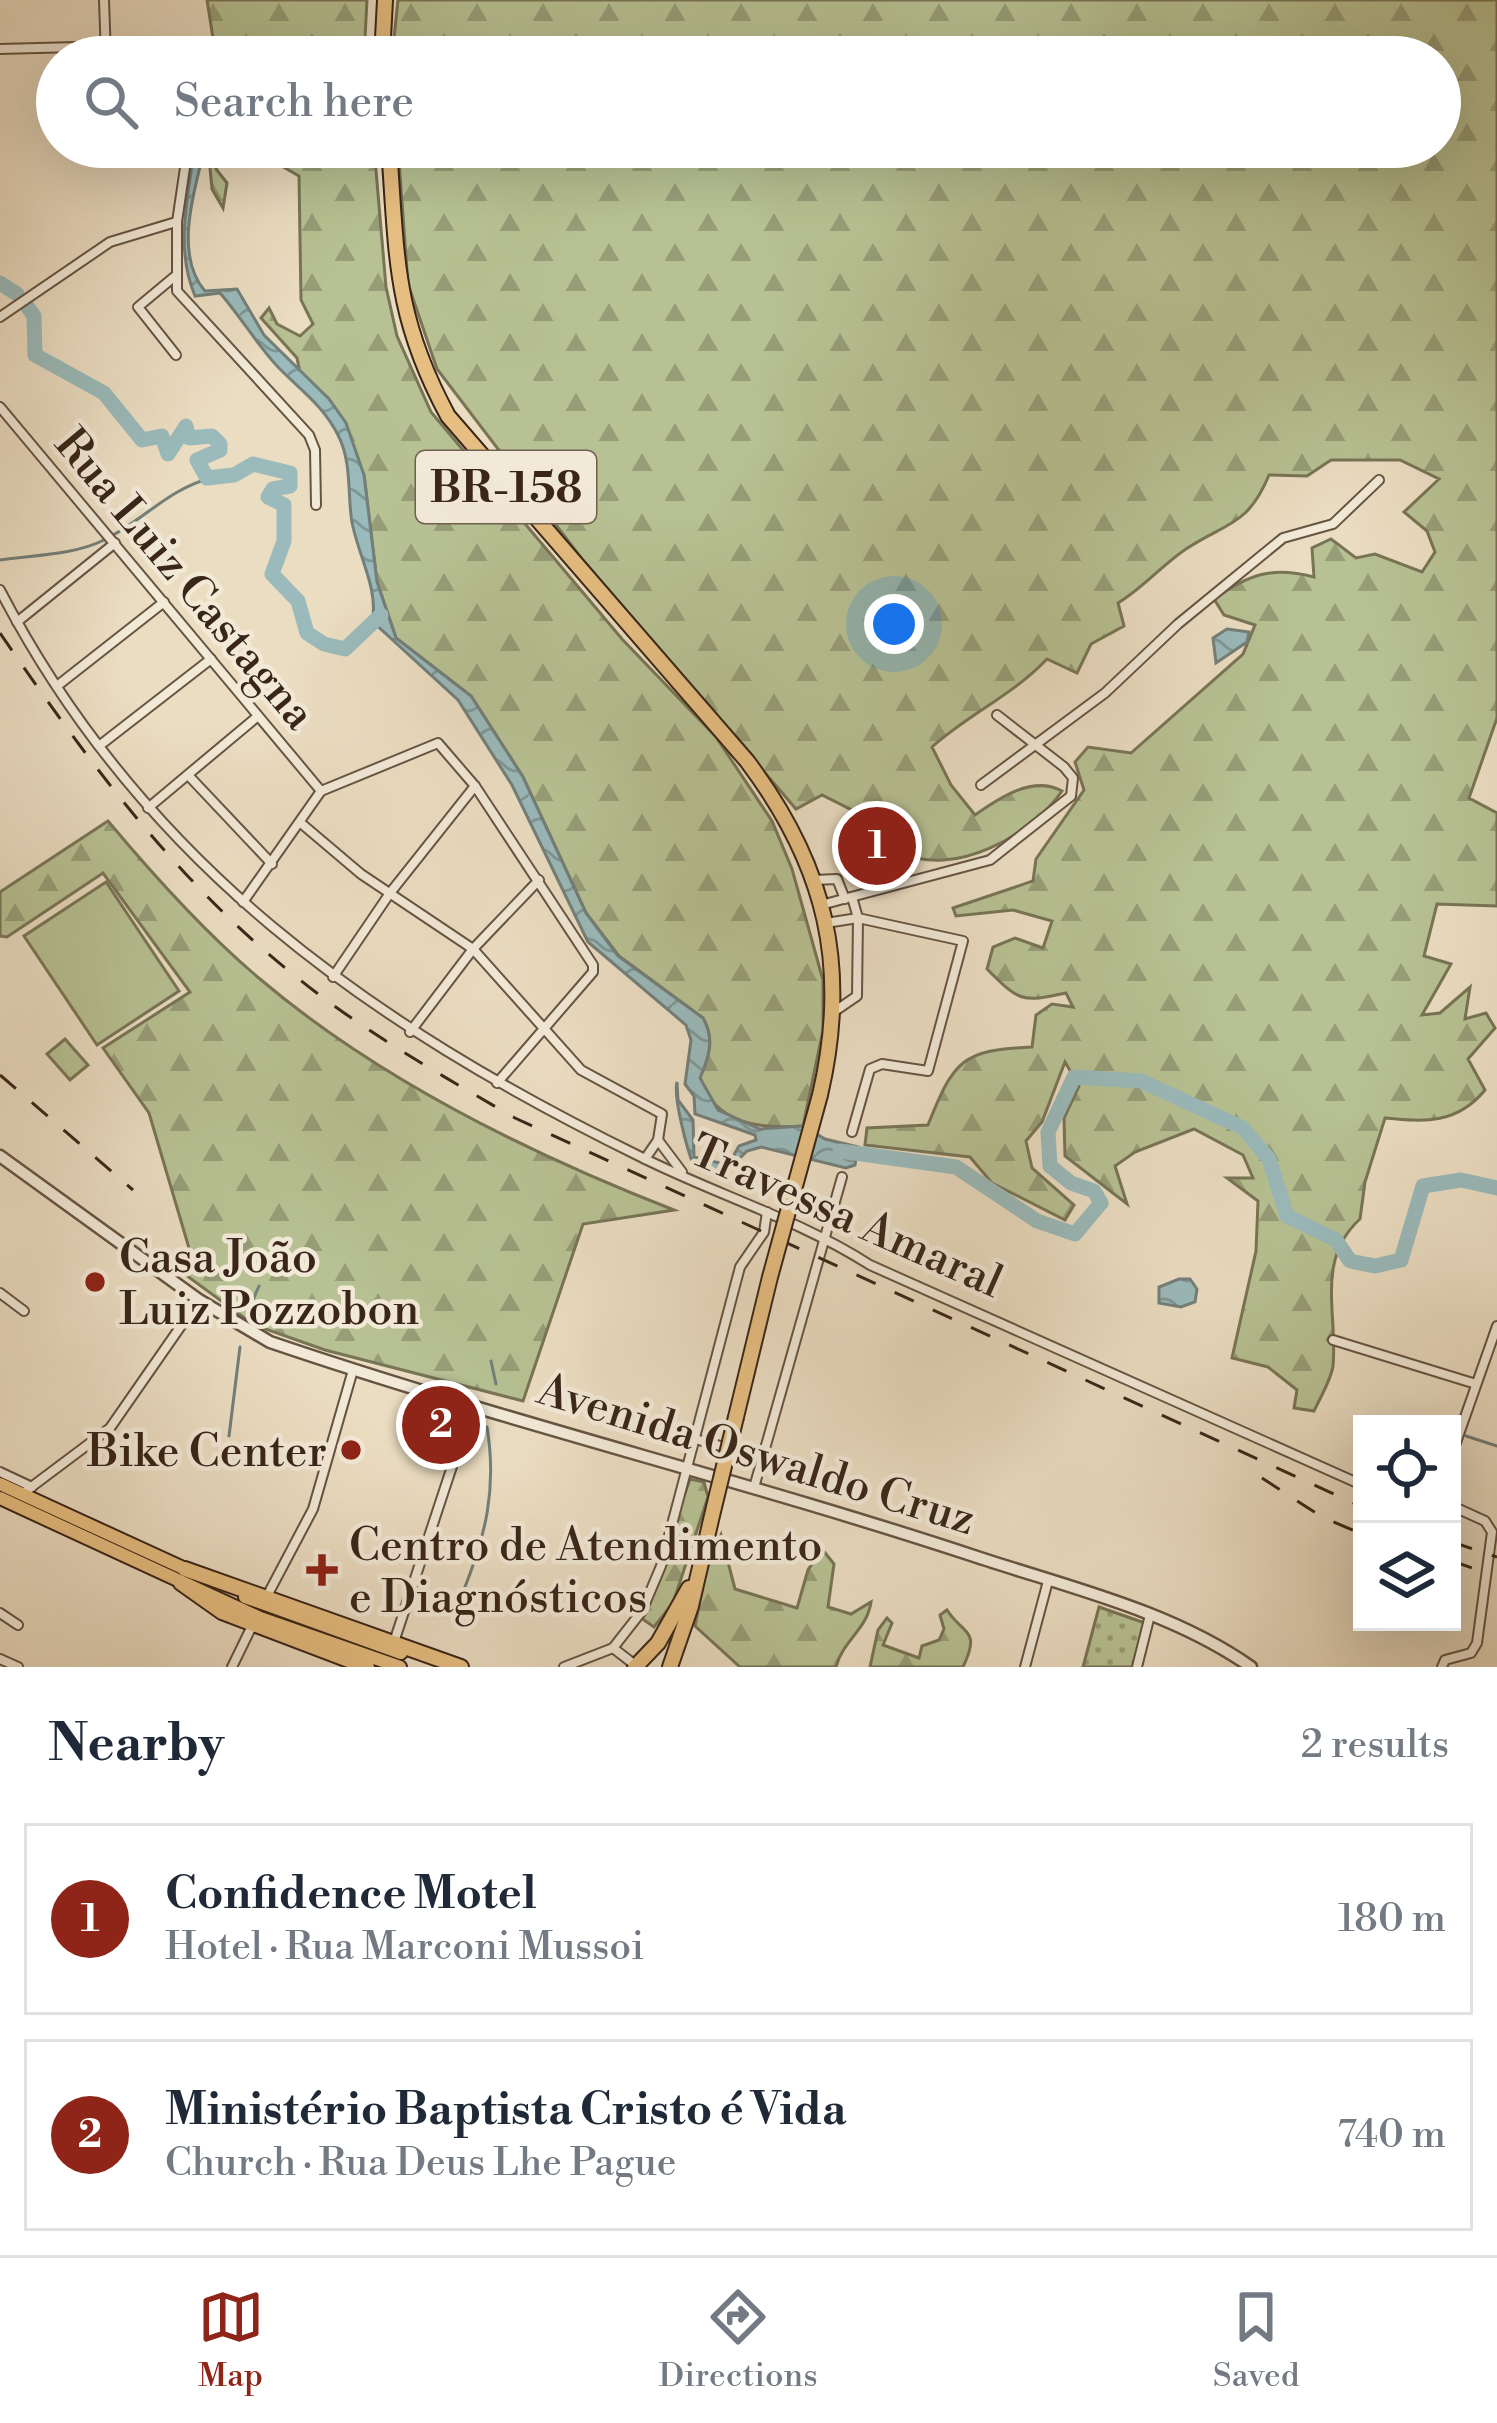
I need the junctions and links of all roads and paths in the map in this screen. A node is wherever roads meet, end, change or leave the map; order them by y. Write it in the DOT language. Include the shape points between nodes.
graph roads {
  1 [pos="104,0"];
  2 [pos="385,0"];
  3 [pos="105,36"];
  4 [pos="383,36"];
  5 [pos="0,49"];
  6 [pos="36,50"];
  7 [pos="185,168"];
  8 [pos="391,168"];
  9 [pos="177,222"];
  10 [pos="174,277"];
  11 [pos="0,317"];
  12 [pos="176,355"];
  13 [pos="0,407"];
  14 [pos="1379,480"];
  15 [pos="316,505"];
  16 [pos="115,543"];
  17 [pos="0,590"];
  18 [pos="164,602"];
  19 [pos="17,622"];
  20 [pos="211,658"];
  21 [pos="57,686"];
  22 [pos="997,715"];
  23 [pos="258,716"];
  24 [pos="99,746"];
  25 [pos="1038,747"];
  26 [pos="188,775"];
  27 [pos="981,785"];
  28 [pos="476,786"];
  29 [pos="321,791"];
  30 [pos="148,808"];
  31 [pos="302,824"];
  32 [pos="272,864"];
  33 [pos="539,880"];
  34 [pos="814,880"];
  35 [pos="390,893"];
  36 [pos="848,898"];
  37 [pos="243,902"];
  38 [pos="821,905"];
  39 [pos="858,918"];
  40 [pos="826,923"];
  41 [pos="472,949"];
  42 [pos="333,977"];
  43 [pos="836,1011"];
  44 [pos="540,1031"];
  45 [pos="410,1032"];
  46 [pos="497,1083"];
  47 [pos="852,1132"];
  48 [pos="658,1140"];
  49 [pos="0,1156"];
  50 [pos="645,1160"];
  51 [pos="686,1177"];
  52 [pos="842,1177"];
  53 [pos="766,1212"];
  54 [pos="826,1237"];
  55 [pos="0,1293"];
  56 [pos="199,1300"];
  57 [pos="24,1311"];
  58 [pos="1497,1326"];
  59 [pos="1333,1340"];
  60 [pos="353,1370"];
  61 [pos="1476,1384"];
  62 [pos="472,1404"];
  63 [pos="1461,1428"];
  64 [pos="694,1439"];
  65 [pos="764,1458"];
  66 [pos="688,1465"];
  67 [pos="0,1472"];
  68 [pos="1353,1481"];
  69 [pos="0,1484"];
  70 [pos="755,1484"];
  71 [pos="13,1499"];
  72 [pos="1461,1511"];
  73 [pos="700,1566"];
  74 [pos="183,1576"];
  75 [pos="1048,1581"];
  76 [pos="267,1596"];
  77 [pos="0,1613"];
  78 [pos="1150,1616"];
  79 [pos="18,1625"];
  80 [pos="252,1625"];
  81 [pos="394,1644"];
  82 [pos="613,1648"];
  83 [pos="0,1659"];
  84 [pos="1444,1663"];
  85 [pos="18,1667"];
  86 [pos="232,1667"];
  87 [pos="367,1667"];
  88 [pos="400,1667"];
  89 [pos="442,1667"];
  90 [pos="461,1667"];
  91 [pos="564,1667"];
  92 [pos="635,1667"];
  93 [pos="670,1667"];
  94 [pos="1024,1667"];
  95 [pos="1137,1667"];
  96 [pos="1251,1667"];
  1 -- 3 [label="street"];
  2 -- 4 [label="highway"];
  5 -- 6 [label="street"];
  7 -- 9 [label="street"];
  8 -- 34 [label="highway, BR-158" via="403,312 448,416 747,760 787,814"];
  9 -- 10 [label="street"];
  9 -- 11 [label="street" via="110,242"];
  10 -- 12 [label="street" via="138,307"];
  10 -- 15 [label="street" via="186,302 309,435"];
  13 -- 16 [label="street, Rua Luiz Castagna"];
  14 -- 25 [label="street" via="1333,524 1283,538"];
  16 -- 18 [label="street, Rua Luiz Castagna"];
  16 -- 19 [label="street"];
  17 -- 19 [label="street"];
  18 -- 20 [label="street, Rua Luiz Castagna"];
  18 -- 21 [label="street"];
  19 -- 21 [label="street"];
  20 -- 23 [label="street, Rua Luiz Castagna"];
  20 -- 24 [label="street"];
  21 -- 24 [label="street"];
  22 -- 25 [label="street"];
  23 -- 26 [label="street"];
  23 -- 29 [label="street, Rua Luiz Castagna"];
  24 -- 30 [label="street"];
  25 -- 27 [label="street"];
  25 -- 36 [label="street" via="1073,778 1074,789 1020,841 990,860"];
  26 -- 30 [label="street"];
  26 -- 32 [label="street"];
  28 -- 29 [label="street" via="438,743"];
  28 -- 33 [label="street"];
  28 -- 35 [label="street"];
  29 -- 31 [label="street"];
  30 -- 37 [label="street"];
  31 -- 32 [label="street"];
  31 -- 35 [label="street, Travessa Amaral"];
  32 -- 37 [label="street"];
  33 -- 41 [label="street"];
  33 -- 44 [label="street" via="593,965"];
  34 -- 36 [label="street" via="837,879"];
  34 -- 38 [label="highway, BR-158"];
  35 -- 41 [label="street, Travessa Amaral"];
  35 -- 42 [label="street"];
  36 -- 38 [label="street"];
  36 -- 39 [label="street"];
  37 -- 42 [label="street"];
  38 -- 40 [label="highway, BR-158"];
  39 -- 40 [label="street"];
  39 -- 43 [label="street" via="857,996"];
  39 -- 47 [label="street" via="963,941 928,1071 870,1069"];
  40 -- 43 [label="highway, BR-158"];
  41 -- 44 [label="street, Travessa Amaral"];
  41 -- 45 [label="street"];
  42 -- 45 [label="street"];
  43 -- 73 [label="highway, BR-158, bridge"];
  44 -- 46 [label="street"];
  44 -- 48 [label="street, Travessa Amaral" via="581,1070 662,1114"];
  45 -- 46 [label="street"];
  46 -- 50 [label="street"];
  48 -- 50 [label="street, Travessa Amaral"];
  48 -- 51 [label="street"];
  49 -- 56 [label="street, Avenida Oswaldo Cruz"];
  50 -- 51 [label="street, Travessa Amaral"];
  51 -- 53 [label="street, Travessa Amaral"];
  52 -- 54 [label="street"];
  53 -- 54 [label="street, Travessa Amaral"];
  53 -- 64 [label="street" via="764,1232 740,1267"];
  54 -- 65 [label="street"];
  54 -- 68 [label="street, Travessa Amaral" via="870,1265"];
  55 -- 57 [label="street"];
  56 -- 60 [label="street, Avenida Oswaldo Cruz" via="251,1334"];
  56 -- 71 [label="street" via="110,1428"];
  58 -- 61 [label="street"];
  59 -- 61 [label="street"];
  60 -- 62 [label="street, Avenida Oswaldo Cruz"];
  60 -- 76 [label="street" via="313,1509"];
  61 -- 63 [label="street"];
  62 -- 66 [label="street, Avenida Oswaldo Cruz"];
  62 -- 81 [label="street"];
  64 -- 65 [label="street"];
  64 -- 66 [label="street"];
  65 -- 70 [label="street"];
  66 -- 70 [label="street, Avenida Oswaldo Cruz"];
  66 -- 82 [label="street" via="661,1566 642,1611"];
  67 -- 71 [label="street"];
  69 -- 71 [label="main road"];
  70 -- 75 [label="street, Avenida Oswaldo Cruz"];
  71 -- 74 [label="main road"];
  72 -- 84 [label="street" via="1490,1526 1490,1554 1474,1648"];
  73 -- 92 [label="highway, BR-158" via="667,1629"];
  73 -- 93 [label="highway, BR-158"];
  74 -- 76 [label="highway"];
  74 -- 80 [label="highway" via="209,1606"];
  74 -- 88 [label="main road" via="260,1618"];
  74 -- 89 [label="main road"];
  75 -- 78 [label="street, Avenida Oswaldo Cruz"];
  75 -- 94 [label="street"];
  76 -- 81 [label="highway"];
  77 -- 79 [label="street"];
  78 -- 95 [label="street"];
  78 -- 96 [label="street, Avenida Oswaldo Cruz" via="1214,1641"];
  80 -- 86 [label="street"];
  80 -- 87 [label="highway"];
  81 -- 90 [label="highway"];
  82 -- 91 [label="street"];
  82 -- 92 [label="street"];
  83 -- 85 [label="street"];
}
